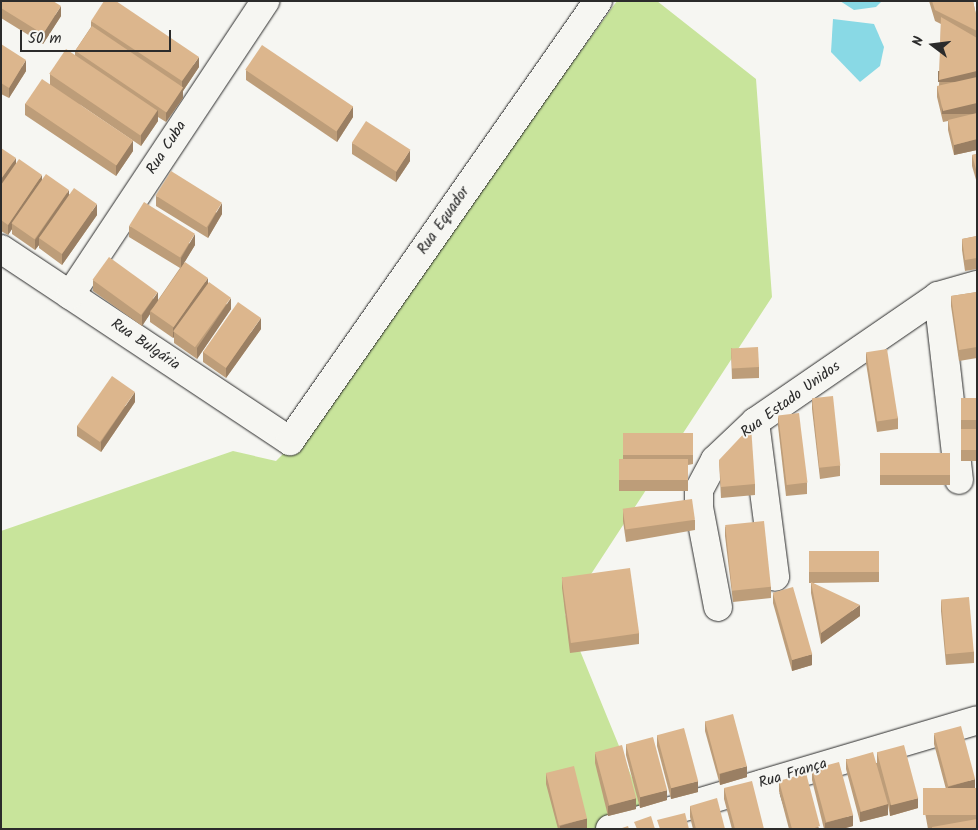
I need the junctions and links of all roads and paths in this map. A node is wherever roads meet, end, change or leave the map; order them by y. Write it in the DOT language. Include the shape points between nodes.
graph roads {
  1 [pos="265,1"];
  2 [pos="598,1"];
  3 [pos="1,249"];
  4 [pos="977,285"];
  5 [pos="70,295"];
  6 [pos="938,296"];
  7 [pos="756,422"];
  8 [pos="290,441"];
  9 [pos="959,480"];
  10 [pos="775,577"];
  11 [pos="718,607"];
  12 [pos="976,722"];
  13 [pos="762,784"];
  14 [pos="610,829"];
  15 [pos="776,829"];
  1 -- 5 [label="street, Rua Cuba"];
  2 -- 8 [label="street, Rua Equador"];
  3 -- 5 [label="street, Rua Bulgária"];
  4 -- 6 [label="street, Rua Estado Unidos"];
  5 -- 8 [label="street, Rua Bulgária"];
  6 -- 7 [label="street, Rua Estado Unidos"];
  6 -- 9 [label="street"];
  7 -- 10 [label="street"];
  7 -- 11 [label="street, Rua Estado Unidos" via="715,460 699,490 699,507"];
  12 -- 13 [label="street, Rua França"];
  13 -- 14 [label="street, Rua França"];
  13 -- 15 [label="street"];
}
